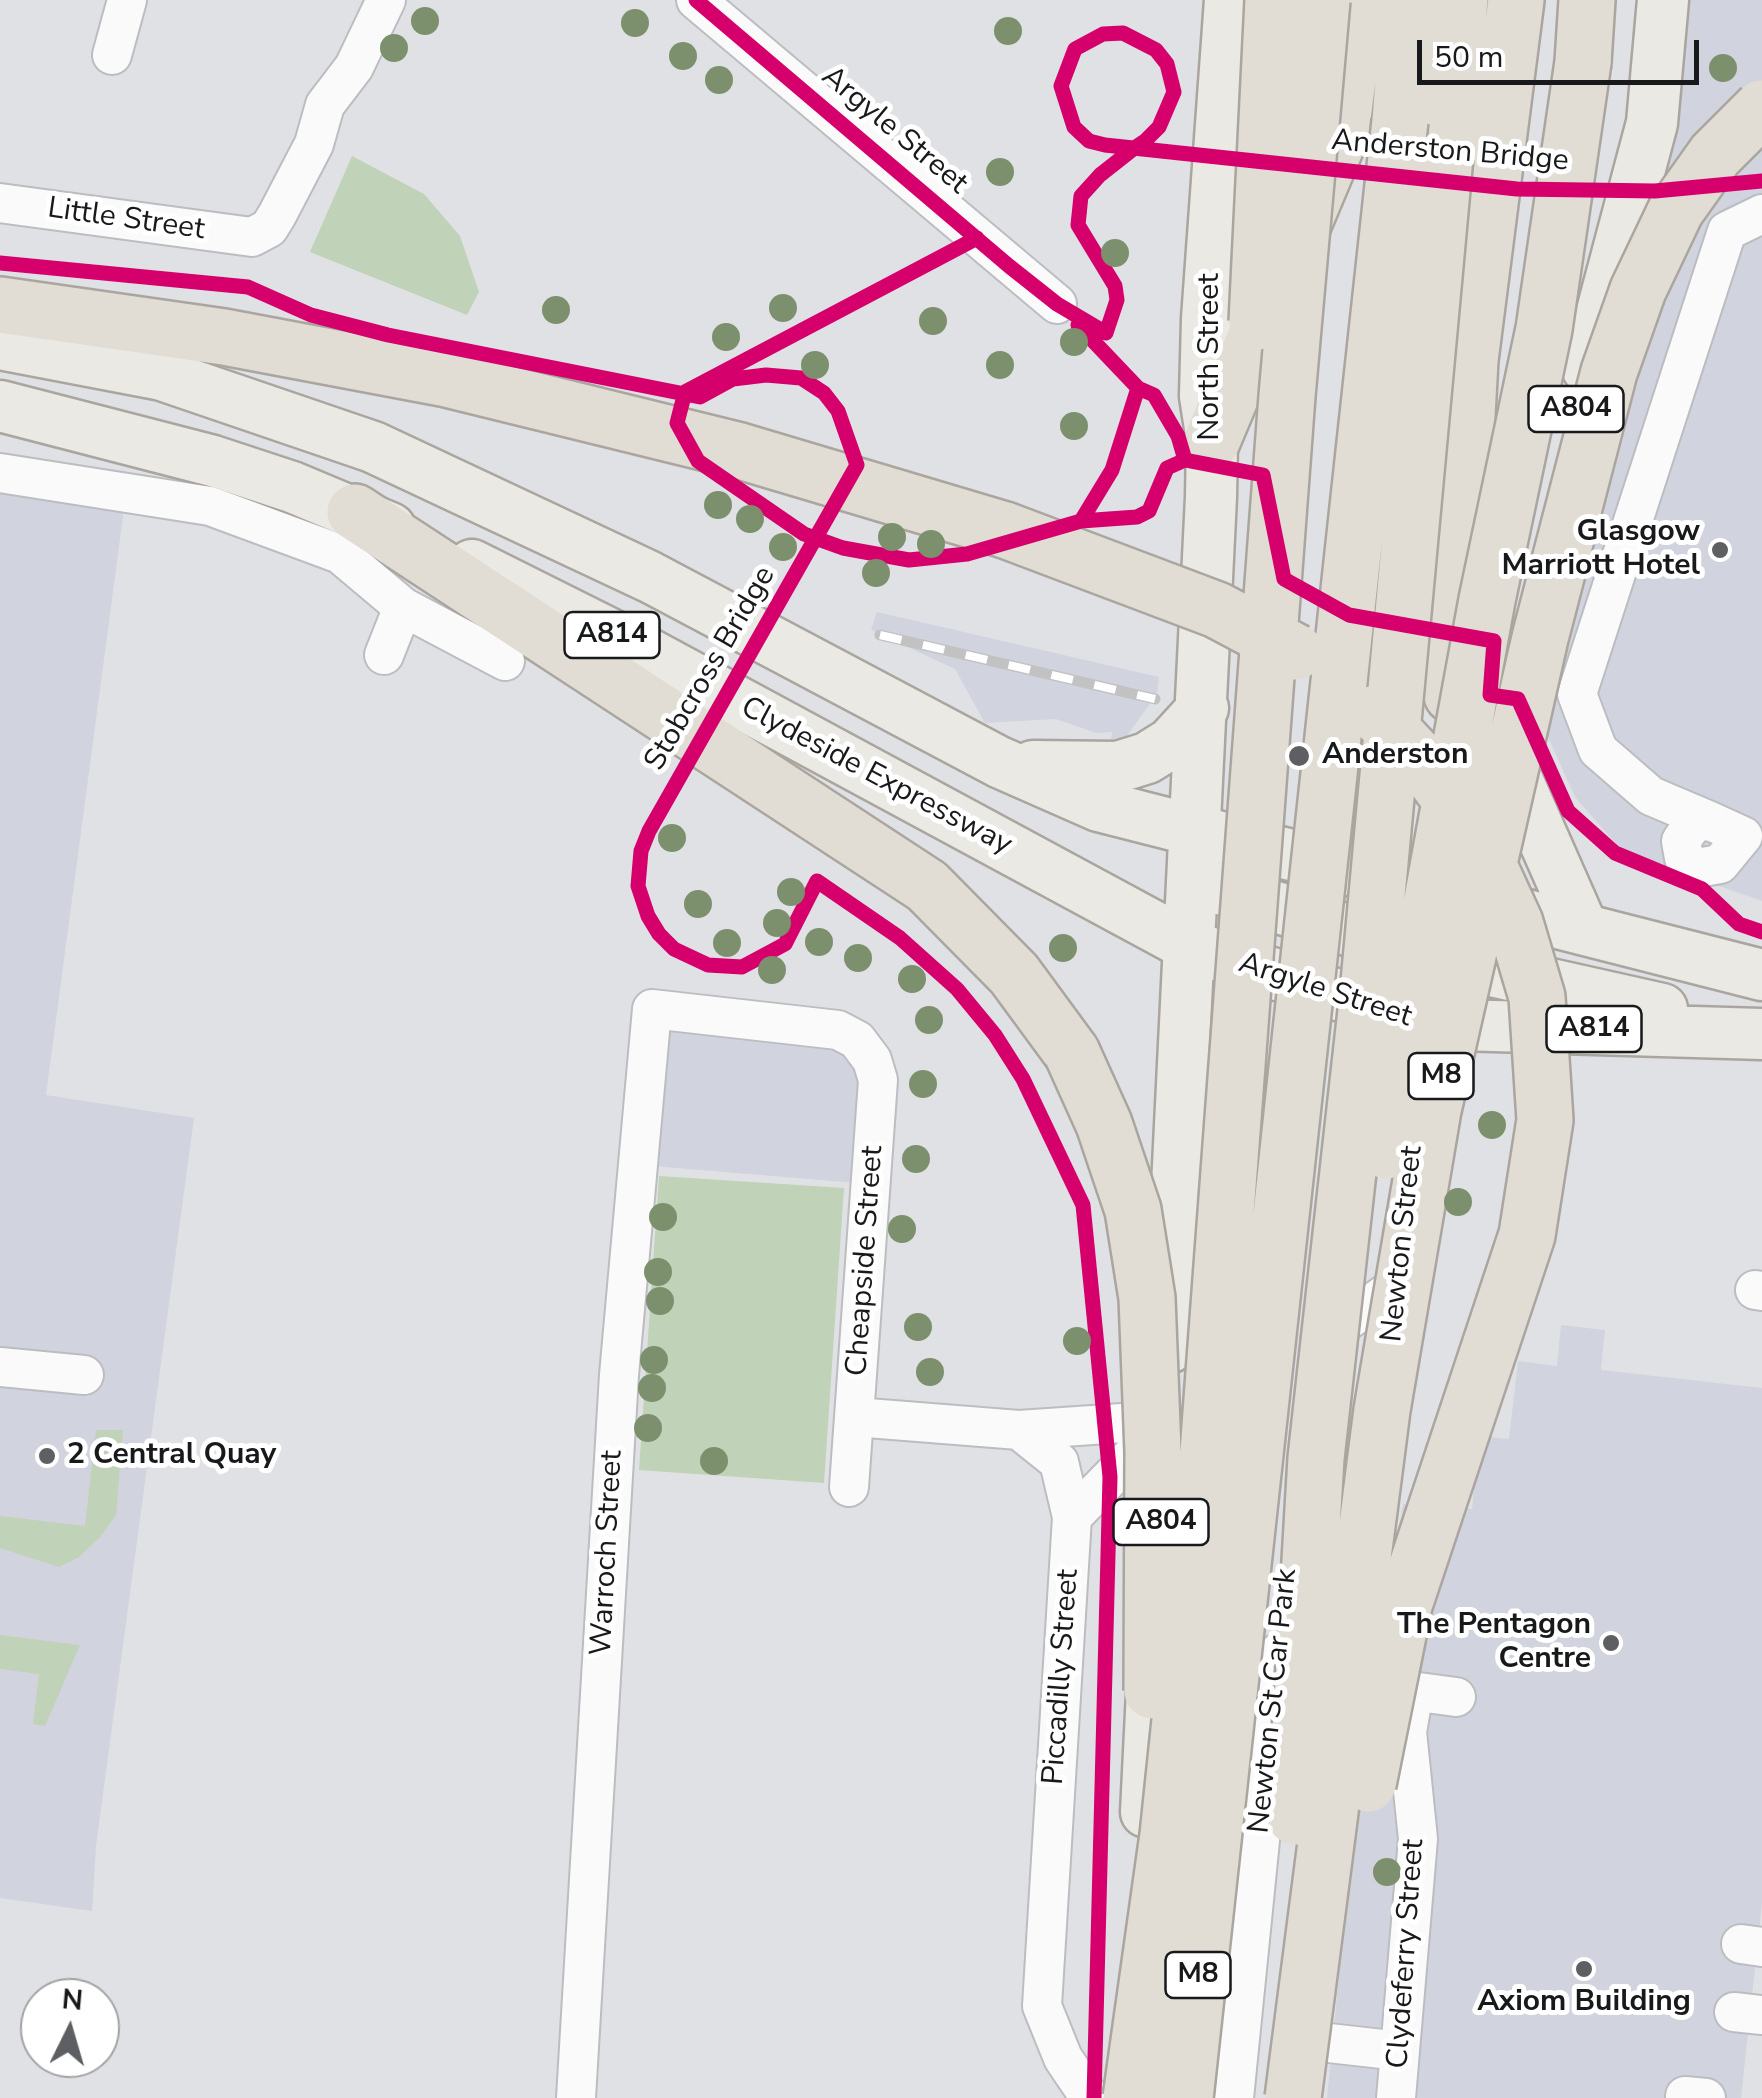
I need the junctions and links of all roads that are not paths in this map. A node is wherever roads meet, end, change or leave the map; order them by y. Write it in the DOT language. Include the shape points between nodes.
graph roads {
  1 [pos="127,0"];
  2 [pos="386,0"];
  3 [pos="696,0"];
  4 [pos="1230,0"];
  5 [pos="1274,0"];
  6 [pos="1326,0"];
  7 [pos="1358,0"];
  8 [pos="1410,0"];
  9 [pos="1460,0"];
  10 [pos="1516,0"];
  11 [pos="1586,0"];
  12 [pos="1662,0"];
  13 [pos="112,56"];
  14 [pos="1762,108"];
  15 [pos="0,203"];
  16 [pos="1762,214"];
  17 [pos="1058,304"];
  18 [pos="0,305"];
  19 [pos="0,344"];
  20 [pos="0,406"];
  21 [pos="1212,442"];
  22 [pos="0,473"];
  23 [pos="355,512"];
  24 [pos="403,608"];
  25 [pos="384,655"];
  26 [pos="506,661"];
  27 [pos="1266,665"];
  28 [pos="1203,708"];
  29 [pos="1510,761"];
  30 [pos="998,762"];
  31 [pos="1738,832"];
  32 [pos="1196,858"];
  33 [pos="1445,892"];
  34 [pos="1583,929"];
  35 [pos="1190,946"];
  36 [pos="1434,958"];
  37 [pos="1762,976"];
  38 [pos="1426,1024"];
  39 [pos="1762,1033"];
  40 [pos="857,1040"];
  41 [pos="1398,1285"];
  42 [pos="1310,1347"];
  43 [pos="0,1367"];
  44 [pos="84,1375"];
  45 [pos="1167,1406"];
  46 [pos="855,1417"];
  47 [pos="1020,1430"];
  48 [pos="850,1487"];
  49 [pos="1072,1517"];
  50 [pos="1357,1684"];
  51 [pos="1414,1691"];
  52 [pos="1456,1696"];
  53 [pos="1210,1852"];
  54 [pos="1291,1878"];
  55 [pos="1137,1996"];
  56 [pos="1244,2007"];
  57 [pos="1320,2042"];
  58 [pos="1400,2051"];
  59 [pos="1239,2055"];
  60 [pos="1121,2093"];
  61 [pos="576,2098"];
  62 [pos="1185,2098"];
  63 [pos="1234,2098"];
  64 [pos="1276,2098"];
  65 [pos="1293,2098"];
  66 [pos="1315,2098"];
  67 [pos="1396,2098"];
  1 -- 13 [label="street"];
  2 -- 15 [label="street, Little Street" via="354,67 325,105 314,144 277,215 252,237"];
  3 -- 17 [label="street, Argyle Street" via="998,278"];
  4 -- 21 [label="main road, North Street / A804" via="1207,320 1205,396"];
  5 -- 27 [label="highway, bridge" via="1256,354"];
  6 -- 27 [label="highway, M8, bridge"];
  6 -- 53 [label="highway, M8, bridge"];
  7 -- 21 [label="highway" via="1342,134"];
  8 -- 53 [label="highway, M8, bridge"];
  9 -- 54 [label="highway, bridge" via="1370,973 1316,1458"];
  10 -- 33 [label="highway" via="1470,360"];
  11 -- 54 [label="highway, bridge" via="1544,329 1391,1113 1350,1470"];
  12 -- 29 [label="main road, Newton Street / A804" via="1652,123 1575,415"];
  14 -- 65 [label="highway, M8, bridge" via="1696,180 1638,290 1609,372 1524,710 1433,1110 1382,1410"];
  16 -- 31 [label="street" via="1727,231 1577,694 1598,750 1651,796"];
  18 -- 66 [label="highway, bridge" via="176,329 447,379 740,450 1005,530 1278,640 1354,692 1454,803 1500,889 1536,997 1545,1078 1542,1150 1518,1267 1404,1605"];
  19 -- 30 [label="main road, A814" via="162,375 373,448 650,577"];
  20 -- 23 [label="main road, Clydeside Expressway / A814" via="197,456"];
  21 -- 28 [label="main road, North Street / A804"];
  22 -- 24 [label="street" via="210,506 340,554"];
  23 -- 35 [label="main road, Clydeside Expressway / A814" via="636,648"];
  23 -- 60 [label="highway, bridge" via="927,886 1014,974 1072,1053 1133,1210 1149,1326 1151,1767"];
  24 -- 25 [label="street"];
  24 -- 26 [label="street"];
  27 -- 60 [label="highway, bridge" via="1208,1452 1168,1834"];
  28 -- 30 [label="main road" via="1171,743 1118,767"];
  28 -- 32 [label="main road, North Street / A804"];
  29 -- 33 [label="main road, Newton Street / A804"];
  29 -- 34 [label="main road"];
  30 -- 32 [label="main road, A814"];
  32 -- 33 [label="main road, A814"];
  32 -- 35 [label="main road, A804"];
  32 -- 36 [label="main road"];
  33 -- 34 [label="main road, A814"];
  33 -- 36 [label="main road, Newton Street / A804"];
  34 -- 37 [label="main road, A814"];
  35 -- 38 [label="main road, Argyle Street / A814"];
  35 -- 45 [label="main road, A804"];
  36 -- 38 [label="main road, Newton Street / A804"];
  36 -- 39 [label="main road"];
  38 -- 39 [label="main road, Argyle Street / A814"];
  38 -- 41 [label="main road, Newton Street / A804"];
  40 -- 46 [label="street, Cheapside Street" via="878,1080"];
  40 -- 61 [label="street, Warroch Street" via="838,1030 652,1009 619,1375"];
  41 -- 42 [label="street"];
  41 -- 50 [label="main road, Newton Street / A804"];
  42 -- 45 [label="street, Newton St Car Park" via="1311,1298 1298,1285 1280,1282 1264,1291"];
  42 -- 56 [label="street, Newton St Car Park"];
  43 -- 44 [label="street"];
  45 -- 47 [label="street"];
  45 -- 49 [label="street"];
  45 -- 55 [label="main road, A804"];
  46 -- 47 [label="street"];
  46 -- 48 [label="street, Cheapside Street"];
  47 -- 49 [label="street, Piccadilly Street" via="1059,1462"];
  49 -- 60 [label="street, Piccadilly Street" via="1042,2006 1064,2058"];
  50 -- 51 [label="street"];
  50 -- 57 [label="main road, Newton Street / A804"];
  51 -- 52 [label="street"];
  51 -- 58 [label="street, Clydeferry Street" via="1408,1732 1418,1839"];
  53 -- 62 [label="highway, M8, bridge"];
  54 -- 64 [label="highway"];
  55 -- 56 [label="street"];
  55 -- 60 [label="main road, A804"];
  56 -- 59 [label="street, Newton St Car Park"];
  57 -- 58 [label="street"];
  57 -- 66 [label="main road, Newton Street / A804"];
  58 -- 67 [label="street, Clydeferry Street"];
  59 -- 63 [label="street, Newton St Car Park"];
  59 -- 66 [label="street"];
}
